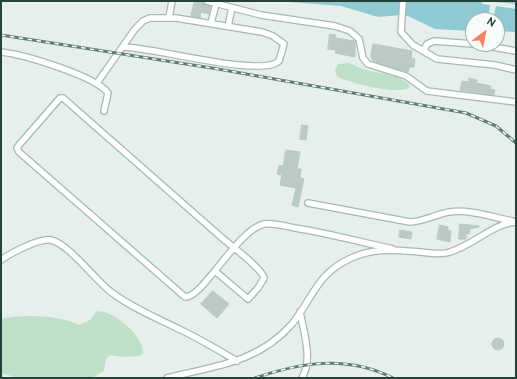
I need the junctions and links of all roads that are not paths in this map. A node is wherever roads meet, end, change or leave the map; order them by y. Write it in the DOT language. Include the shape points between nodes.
graph roads {
  1 [pos="172,1"];
  2 [pos="207,1"];
  3 [pos="403,1"];
  4 [pos="216,4"];
  5 [pos="232,8"];
  6 [pos="169,18"];
  7 [pos="211,24"];
  8 [pos="228,26"];
  9 [pos="465,44"];
  10 [pos="123,47"];
  11 [pos="505,49"];
  12 [pos="424,50"];
  13 [pos="516,51"];
  14 [pos="1,52"];
  15 [pos="516,70"];
  16 [pos="97,83"];
  17 [pos="516,102"];
  18 [pos="104,111"];
  19 [pos="308,203"];
  20 [pos="516,221"];
  21 [pos="234,248"];
  22 [pos="393,249"];
  23 [pos="1,260"];
  24 [pos="215,271"];
  25 [pos="300,312"];
  26 [pos="237,361"];
  27 [pos="166,378"];
  28 [pos="302,378"];
  1 -- 6 [label="street"];
  2 -- 4 [label="street"];
  3 -- 12 [label="street" via="401,32 413,45"];
  4 -- 5 [label="street"];
  4 -- 7 [label="street"];
  5 -- 8 [label="street"];
  5 -- 17 [label="street" via="342,28 359,39 363,58 368,64 406,76 427,90"];
  6 -- 7 [label="street"];
  6 -- 10 [label="street" via="155,17 143,21"];
  7 -- 8 [label="street"];
  8 -- 10 [label="street" via="262,32 279,39 284,44 279,62 266,66 241,65 143,48"];
  9 -- 12 [label="street" via="434,42 427,44"];
  10 -- 16 [label="street"];
  11 -- 13 [label="street"];
  12 -- 15 [label="street" via="437,59 495,65"];
  14 -- 16 [label="street" via="22,56"];
  16 -- 18 [label="street" via="108,93"];
  19 -- 20 [label="street" via="410,222 459,211"];
  20 -- 22 [label="street" via="504,224 449,252"];
  21 -- 22 [label="street" via="253,229 268,224"];
  21 -- 24 [label="street"];
  21 -- 24 [label="street" via="264,276 250,298 247,299"];
  21 -- 24 [label="street" via="63,98 60,98 17,148 184,296 194,295"];
  22 -- 25 [label="street" via="367,252 335,267 318,283"];
  23 -- 26 [label="street" via="18,250 52,240 68,251 119,298"];
  25 -- 26 [label="street" via="273,342 253,355"];
  25 -- 28 [label="street" via="307,361"];
  26 -- 27 [label="street"];
}
